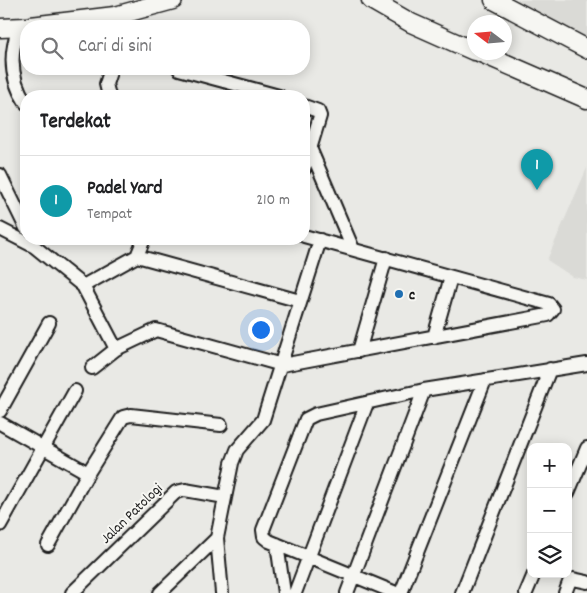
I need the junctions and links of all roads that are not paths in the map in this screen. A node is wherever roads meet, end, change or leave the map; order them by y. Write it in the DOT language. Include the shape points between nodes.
graph roads {
  1 [pos="173,0"];
  2 [pos="371,0"];
  3 [pos="494,0"];
  4 [pos="83,20"];
  5 [pos="20,27"];
  6 [pos="0,28"];
  7 [pos="20,34"];
  8 [pos="467,48"];
  9 [pos="587,49"];
  10 [pos="497,60"];
  11 [pos="109,75"];
  12 [pos="201,75"];
  13 [pos="108,90"];
  14 [pos="257,90"];
  15 [pos="20,93"];
  16 [pos="587,99"];
  17 [pos="310,108"];
  18 [pos="310,148"];
  19 [pos="0,175"];
  20 [pos="20,216"];
  21 [pos="0,229"];
  22 [pos="20,237"];
  23 [pos="310,238"];
  24 [pos="320,240"];
  25 [pos="35,245"];
  26 [pos="142,245"];
  27 [pos="353,250"];
  28 [pos="137,256"];
  29 [pos="386,258"];
  30 [pos="451,277"];
  31 [pos="83,286"];
  32 [pos="300,301"];
  33 [pos="49,323"];
  34 [pos="434,338"];
  35 [pos="116,349"];
  36 [pos="359,351"];
  37 [pos="587,364"];
  38 [pos="282,365"];
  39 [pos="92,368"];
  40 [pos="550,369"];
  41 [pos="485,380"];
  42 [pos="424,390"];
  43 [pos="75,391"];
  44 [pos="367,402"];
  45 [pos="0,411"];
  46 [pos="0,424"];
  47 [pos="220,426"];
  48 [pos="43,448"];
  49 [pos="587,448"];
  50 [pos="88,473"];
  51 [pos="570,488"];
  52 [pos="225,497"];
  53 [pos="0,525"];
  54 [pos="216,538"];
  55 [pos="277,544"];
  56 [pos="48,545"];
  57 [pos="308,557"];
  58 [pos="354,576"];
  59 [pos="532,578"];
  60 [pos="587,582"];
  61 [pos="72,593"];
  62 [pos="160,593"];
  63 [pos="222,593"];
  64 [pos="284,593"];
  65 [pos="295,593"];
  66 [pos="347,593"];
  67 [pos="396,593"];
  68 [pos="401,593"];
  69 [pos="462,593"];
  70 [pos="526,593"];
  71 [pos="565,593"];
  1 -- 4 [label="main road" via="115,16"];
  2 -- 8 [label="main road" via="411,23"];
  3 -- 9 [label="main road"];
  5 -- 6 [label="main road"];
  7 -- 15 [label="street" via="14,42 12,58 14,78"];
  10 -- 16 [label="main road"];
  11 -- 13 [label="street"];
  12 -- 14 [label="street"];
  17 -- 18 [label="street" via="318,111 320,116"];
  18 -- 27 [label="street"];
  19 -- 20 [label="street"];
  21 -- 22 [label="street"];
  23 -- 24 [label="street"];
  24 -- 27 [label="street"];
  24 -- 32 [label="street"];
  25 -- 31 [label="street"];
  26 -- 28 [label="street"];
  27 -- 29 [label="street"];
  28 -- 31 [label="street"];
  28 -- 32 [label="street"];
  29 -- 30 [label="street"];
  29 -- 36 [label="street"];
  30 -- 34 [label="street"];
  30 -- 34 [label="street" via="549,304 553,310 548,315"];
  31 -- 35 [label="street"];
  32 -- 38 [label="street"];
  33 -- 45 [label="street"];
  34 -- 36 [label="street"];
  35 -- 38 [label="street" via="156,330"];
  35 -- 39 [label="street"];
  36 -- 38 [label="street"];
  37 -- 40 [label="street"];
  38 -- 52 [label="street" via="263,420 237,450"];
  40 -- 41 [label="street"];
  40 -- 69 [label="street"];
  41 -- 42 [label="street"];
  41 -- 68 [label="street"];
  42 -- 44 [label="street"];
  42 -- 58 [label="street"];
  43 -- 48 [label="street"];
  44 -- 55 [label="street" via="306,419 263,530 264,537"];
  44 -- 57 [label="street"];
  46 -- 48 [label="street"];
  47 -- 50 [label="street" via="131,415 123,417"];
  48 -- 50 [label="street"];
  48 -- 53 [label="street"];
  49 -- 51 [label="street"];
  50 -- 56 [label="street"];
  52 -- 54 [label="street"];
  52 -- 61 [label="street, Jalan Patologi" via="185,490 176,492"];
  54 -- 62 [label="street"];
  54 -- 63 [label="street"];
  55 -- 57 [label="street"];
  55 -- 64 [label="street"];
  57 -- 58 [label="street"];
  57 -- 65 [label="street"];
  58 -- 66 [label="street"];
  58 -- 67 [label="street"];
  59 -- 70 [label="street"];
  60 -- 71 [label="street" via="570,580"];
}
